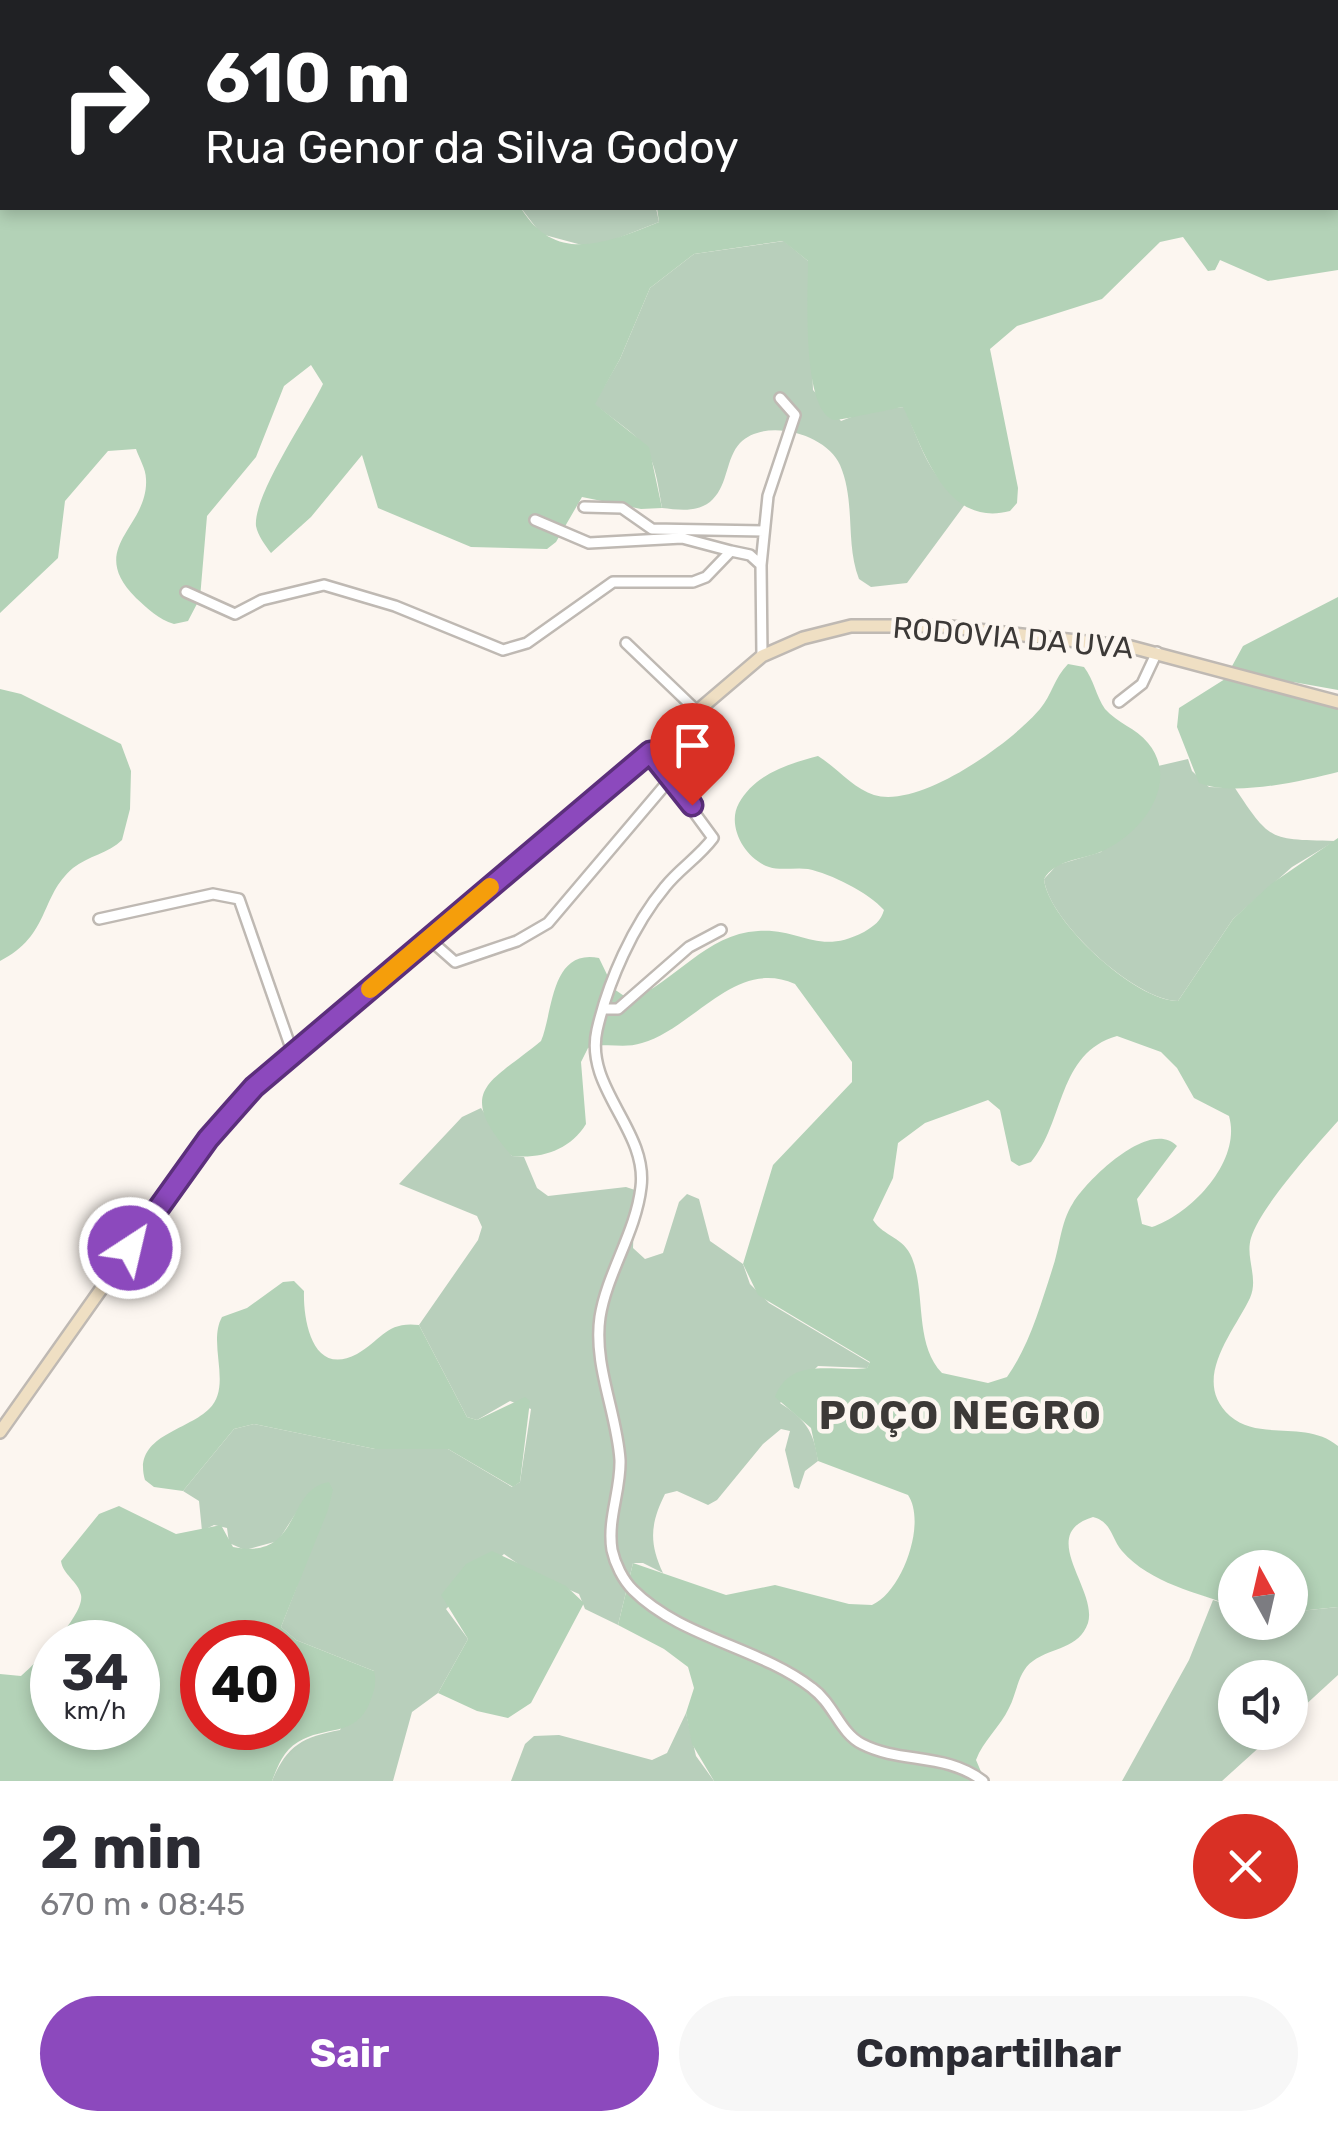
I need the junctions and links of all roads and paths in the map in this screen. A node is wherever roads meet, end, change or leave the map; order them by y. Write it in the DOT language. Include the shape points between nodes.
graph roads {
  1 [pos="780,398"];
  2 [pos="584,507"];
  3 [pos="535,520"];
  4 [pos="764,531"];
  5 [pos="730,551"];
  6 [pos="761,564"];
  7 [pos="186,592"];
  8 [pos="626,643"];
  9 [pos="1156,652"];
  10 [pos="762,656"];
  11 [pos="1119,702"];
  12 [pos="1338,702"];
  13 [pos="698,712"];
  14 [pos="650,752"];
  15 [pos="672,778"];
  16 [pos="99,919"];
  17 [pos="722,930"];
  18 [pos="429,939"];
  19 [pos="603,1010"];
  20 [pos="292,1054"];
  21 [pos="0,1432"];
  22 [pos="983,1781"];
  1 -- 4 [label="street" via="795,415 768,496"];
  2 -- 4 [label="street" via="622,508 652,529"];
  3 -- 5 [label="street" via="590,543 682,538"];
  4 -- 6 [label="street"];
  5 -- 6 [label="street"];
  5 -- 7 [label="street" via="694,582 613,582 526,643 503,650 332,586 262,600 235,614"];
  6 -- 10 [label="street"];
  8 -- 13 [label="street"];
  9 -- 10 [label="street, RODOVIA DA UVA" via="895,624 820,633"];
  9 -- 11 [label="street" via="1142,684"];
  9 -- 12 [label="street, RODOVIA DA UVA"];
  10 -- 13 [label="street, RODOVIA DA UVA"];
  13 -- 14 [label="street, RODOVIA DA UVA"];
  14 -- 15 [label="street"];
  14 -- 18 [label="street, RODOVIA DA UVA"];
  15 -- 18 [label="street" via="539,930 455,962"];
  15 -- 19 [label="street" via="712,838 652,904"];
  16 -- 20 [label="street" via="201,896 238,899"];
  17 -- 19 [label="street" via="689,947 618,1009"];
  18 -- 20 [label="street, RODOVIA DA UVA"];
  19 -- 22 [label="street" via="595,1039 598,1069 642,1166 635,1213 600,1318 620,1460 610,1525 620,1572 633,1590 671,1616 812,1687 864,1745 946,1760"];
  20 -- 21 [label="street, RODOVIA DA UVA" via="208,1139"];
}
